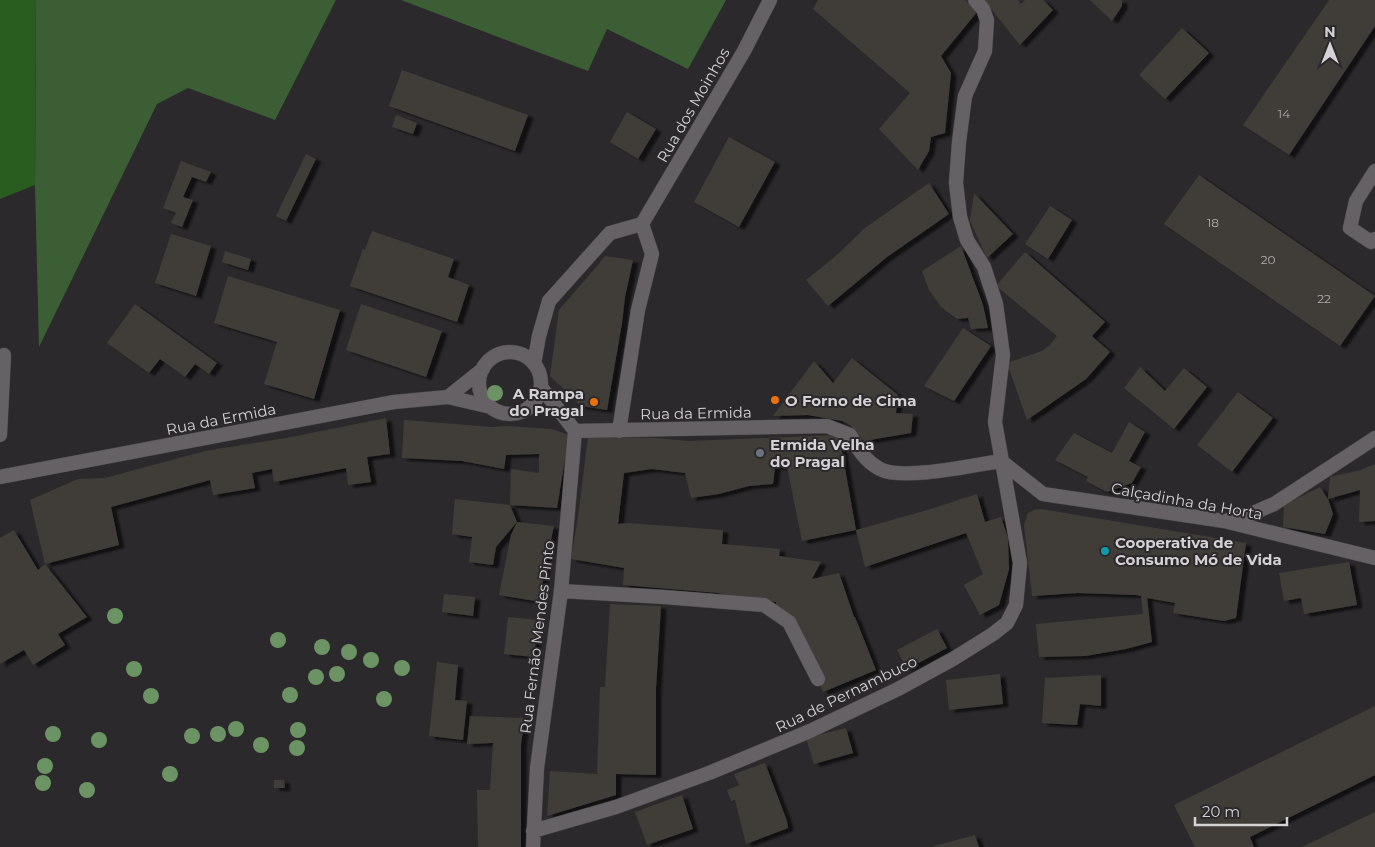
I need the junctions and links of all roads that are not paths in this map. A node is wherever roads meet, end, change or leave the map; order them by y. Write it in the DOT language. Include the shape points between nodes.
graph roads {
  1 [pos="770,0"];
  2 [pos="975,0"];
  3 [pos="1375,171"];
  4 [pos="642,224"];
  5 [pos="1375,238"];
  6 [pos="4,356"];
  7 [pos="534,364"];
  8 [pos="483,369"];
  9 [pos="541,387"];
  10 [pos="448,397"];
  11 [pos="491,407"];
  12 [pos="619,430"];
  13 [pos="575,431"];
  14 [pos="0,435"];
  15 [pos="1375,438"];
  16 [pos="1002,461"];
  17 [pos="0,477"];
  18 [pos="1224,521"];
  19 [pos="1375,558"];
  20 [pos="560,592"];
  21 [pos="818,679"];
  22 [pos="533,830"];
  23 [pos="533,847"];
  1 -- 4 [label="street, Rua dos Moinhos"];
  2 -- 16 [label="street, Rua de Pernambuco" via="987,20 985,50 965,96 956,183 960,217 967,240 984,266 996,304 1003,356 995,422"];
  3 -- 5 [label="street" via="1356,201 1350,228 1371,242"];
  4 -- 7 [label="street" via="610,233 549,302"];
  4 -- 12 [label="street" via="652,254 638,310"];
  6 -- 14 [label="street"];
  7 -- 8 [label="street" via="526,357 508,352 489,361"];
  7 -- 9 [label="street" via="540,373"];
  8 -- 10 [label="street"];
  8 -- 11 [label="street" via="480,388"];
  9 -- 11 [label="street" via="532,406 517,414"];
  9 -- 13 [label="street"];
  10 -- 11 [label="street"];
  10 -- 17 [label="street, Rua da Ermida" via="394,402"];
  12 -- 13 [label="street, Rua da Ermida"];
  12 -- 16 [label="street, Rua da Ermida" via="826,426 850,435 860,454 880,470 903,474"];
  13 -- 20 [label="street, Rua Fernão Mendes Pinto"];
  15 -- 18 [label="street" via="1274,504"];
  16 -- 18 [label="street, Calçadinha da Horta" via="1043,494"];
  16 -- 22 [label="street, Rua de Pernambuco" via="1020,563 1016,605 1007,623 937,668 810,731 709,774 616,807"];
  18 -- 19 [label="street, Calçadinha da Horta"];
  20 -- 21 [label="street" via="764,605 790,622"];
  20 -- 22 [label="street, Rua Fernão Mendes Pinto" via="537,768"];
  22 -- 23 [label="street, Rua Fernão Mendes Pinto"];
}
